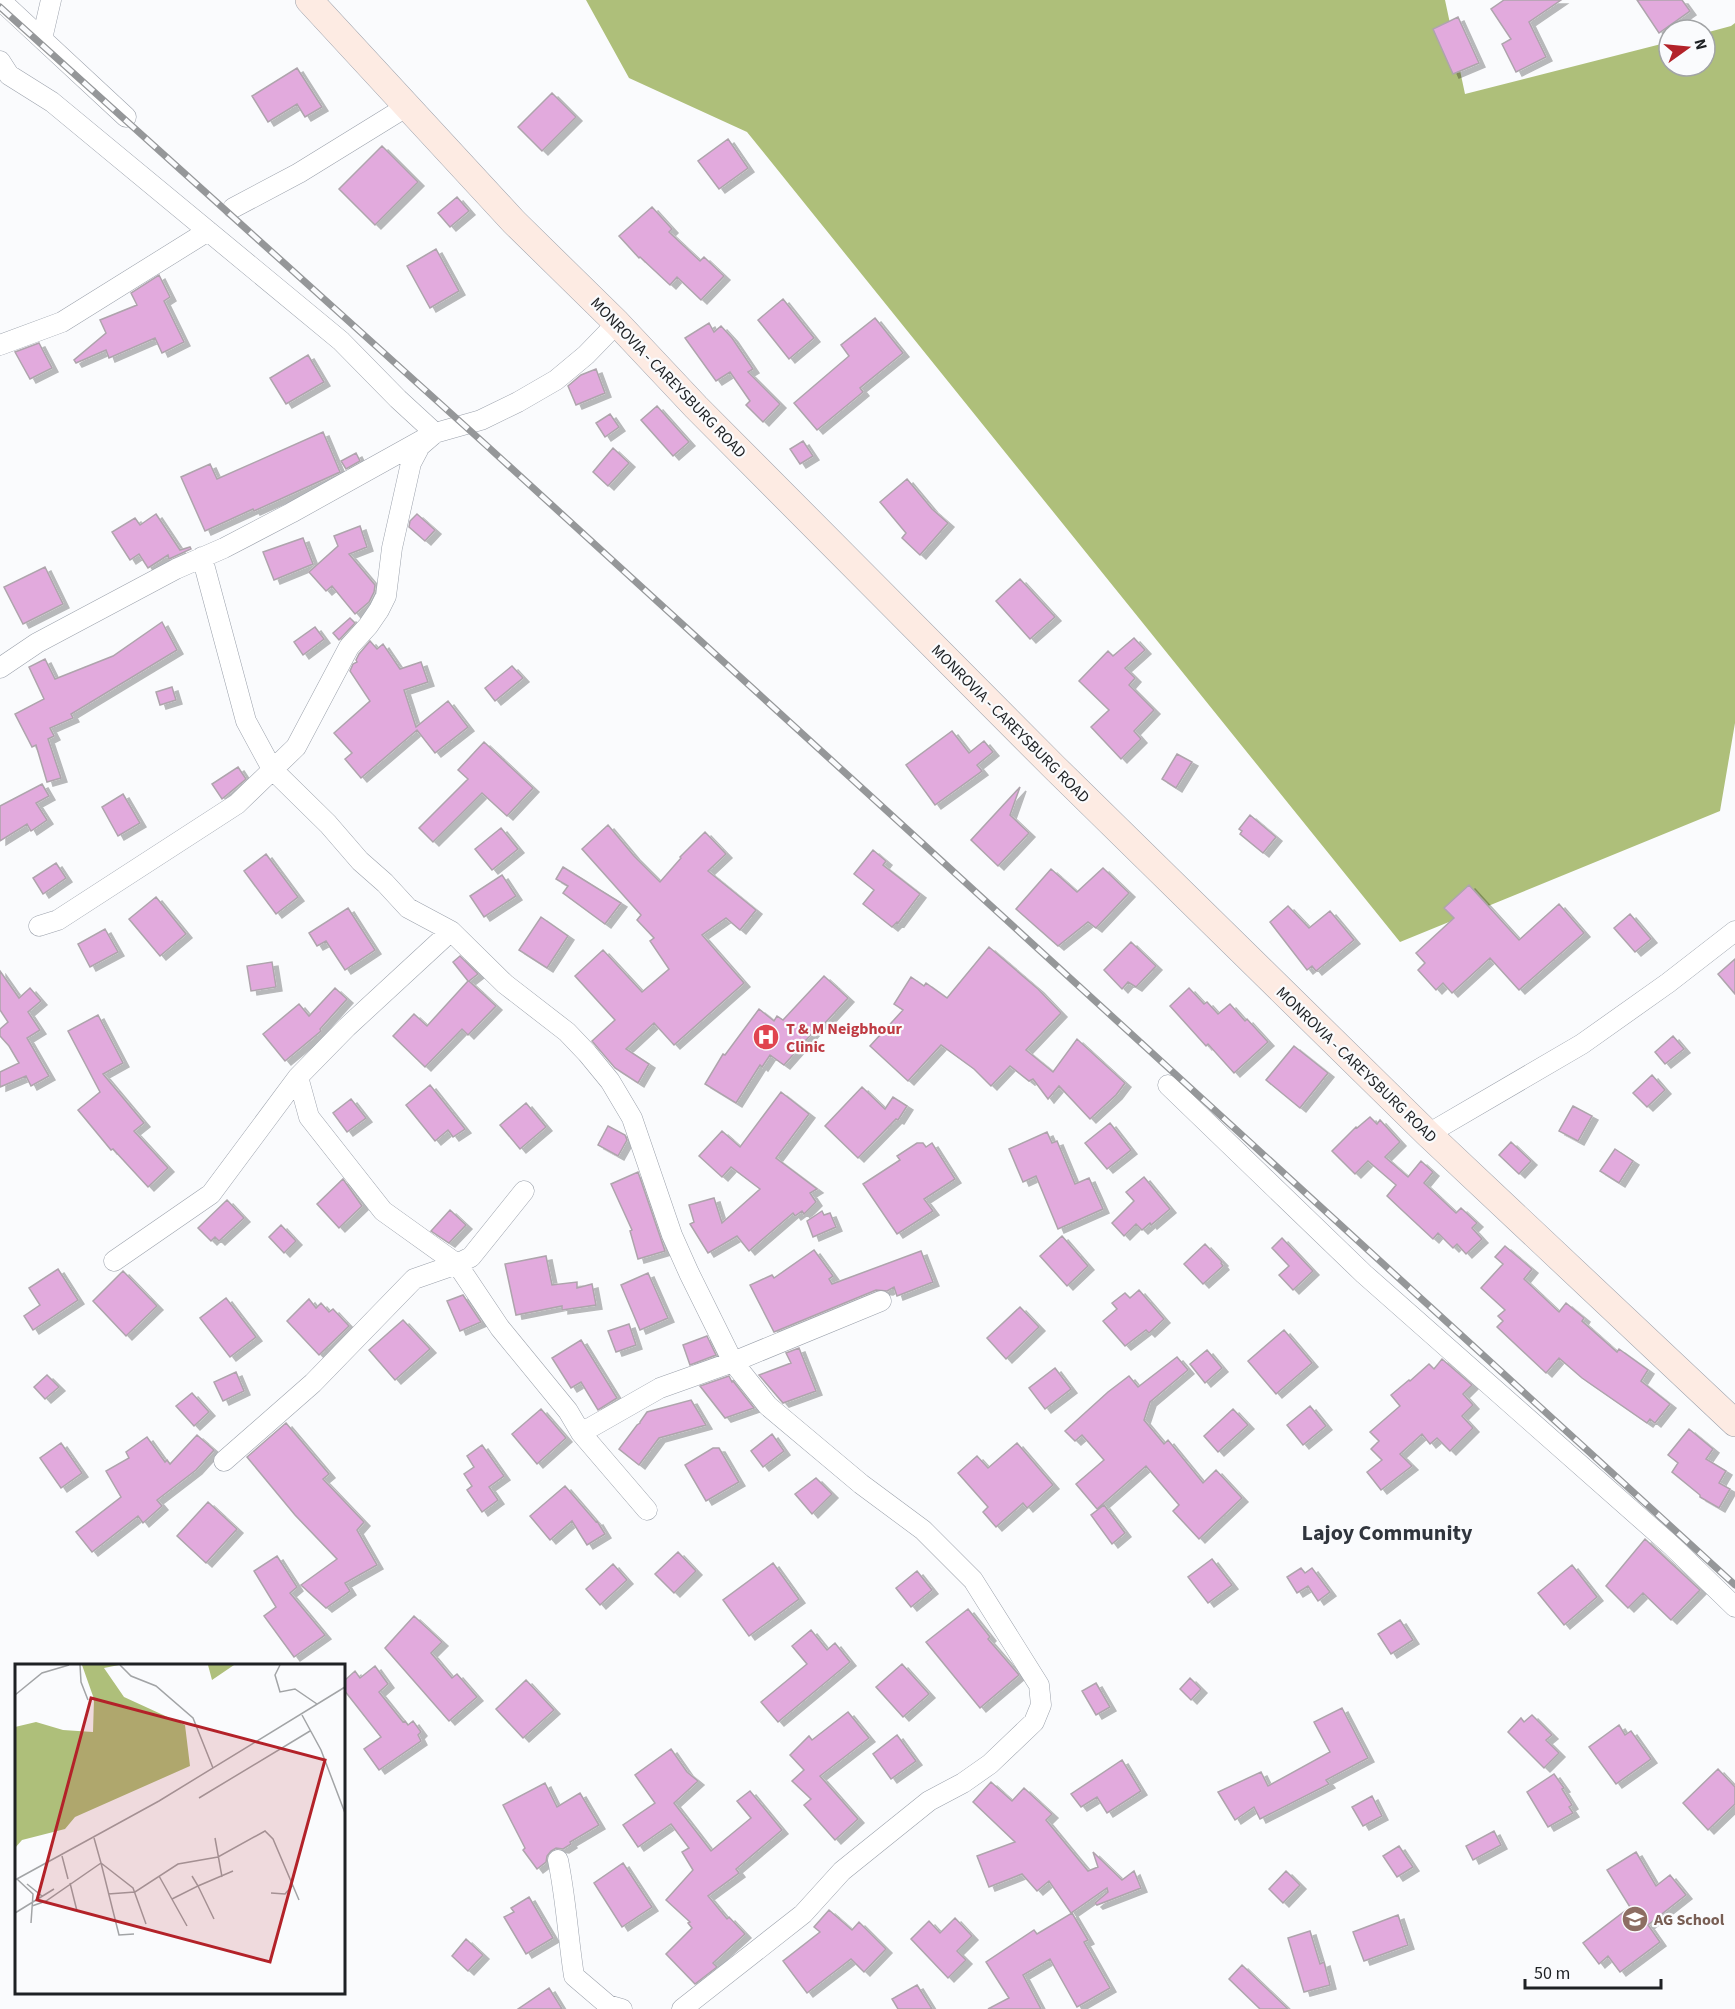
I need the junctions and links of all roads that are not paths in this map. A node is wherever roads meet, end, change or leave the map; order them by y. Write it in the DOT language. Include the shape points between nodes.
graph roads {
  1 [pos="0,0"];
  2 [pos="51,0"];
  3 [pos="309,0"];
  4 [pos="42,39"];
  5 [pos="0,61"];
  6 [pos="406,107"];
  7 [pos="126,117"];
  8 [pos="233,208"];
  9 [pos="208,231"];
  10 [pos="617,323"];
  11 [pos="0,345"];
  12 [pos="435,433"];
  13 [pos="202,557"];
  14 [pos="0,668"];
  15 [pos="272,769"];
  16 [pos="39,926"];
  17 [pos="1735,931"];
  18 [pos="451,932"];
  19 [pos="298,1077"];
  20 [pos="1168,1085"];
  21 [pos="1428,1134"];
  22 [pos="524,1191"];
  23 [pos="114,1261"];
  24 [pos="457,1263"];
  25 [pos="881,1300"];
  26 [pos="733,1362"];
  27 [pos="1735,1423"];
  28 [pos="581,1433"];
  29 [pos="224,1461"];
  30 [pos="647,1510"];
  31 [pos="1735,1607"];
  32 [pos="558,1860"];
  33 [pos="622,2009"];
  34 [pos="682,2009"];
  1 -- 4 [label="street"];
  2 -- 4 [label="street"];
  3 -- 6 [label="main road, MONROVIA - CAREYSBURG ROAD"];
  4 -- 7 [label="street"];
  5 -- 9 [label="street" via="9,75 52,102"];
  6 -- 8 [label="street" via="300,173"];
  6 -- 10 [label="main road, MONROVIA - CAREYSBURG ROAD" via="514,222"];
  9 -- 11 [label="street" via="62,322"];
  9 -- 12 [label="street" via="341,340"];
  10 -- 12 [label="street" via="556,380 481,420"];
  10 -- 21 [label="main road, MONROVIA - CAREYSBURG ROAD" via="1055,768"];
  12 -- 13 [label="street"];
  12 -- 15 [label="street" via="411,463 386,596 349,646 296,747"];
  13 -- 14 [label="street" via="37,643"];
  13 -- 15 [label="street" via="246,721"];
  15 -- 16 [label="street" via="237,804 58,920"];
  15 -- 18 [label="street" via="408,908"];
  17 -- 21 [label="street" via="1582,1044"];
  18 -- 19 [label="street"];
  18 -- 26 [label="street" via="505,984 567,1032 610,1081 632,1118 672,1235"];
  19 -- 23 [label="street" via="211,1194"];
  19 -- 24 [label="street" via="309,1117 383,1211"];
  20 -- 31 [label="street" via="1364,1274 1672,1546"];
  21 -- 27 [label="main road, MONROVIA - CAREYSBURG ROAD"];
  22 -- 24 [label="street" via="471,1257"];
  24 -- 28 [label="street" via="500,1328"];
  24 -- 29 [label="street" via="414,1279 313,1383"];
  25 -- 26 [label="street"];
  26 -- 28 [label="street" via="660,1388"];
  26 -- 34 [label="street" via="768,1406 923,1530 973,1580 1039,1685 1041,1705 1034,1722 990,1764 929,1801 842,1871 803,1914"];
  28 -- 30 [label="street"];
  32 -- 33 [label="street" via="574,1976 608,2005"];
}
